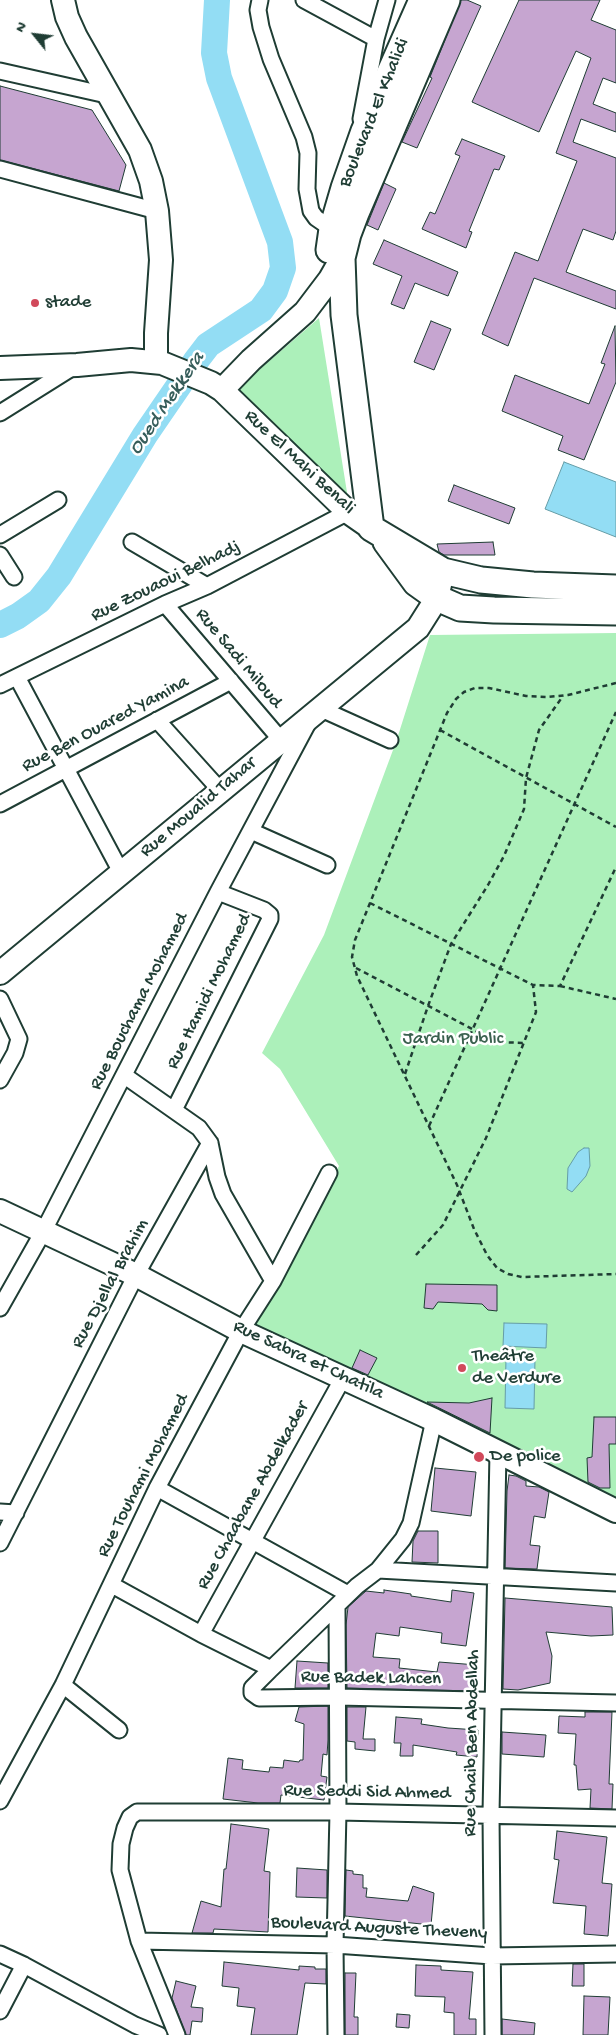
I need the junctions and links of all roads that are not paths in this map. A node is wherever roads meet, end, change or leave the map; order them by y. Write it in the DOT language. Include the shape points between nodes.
graph roads {
  1 [pos="63,0"];
  2 [pos="260,0"];
  3 [pos="304,0"];
  4 [pos="387,0"];
  5 [pos="422,0"];
  6 [pos="447,0"];
  7 [pos="376,39"];
  8 [pos="0,71"];
  9 [pos="111,96"];
  10 [pos="0,169"];
  11 [pos="351,170"];
  12 [pos="157,211"];
  13 [pos="335,242"];
  14 [pos="330,279"];
  15 [pos="344,314"];
  16 [pos="293,323"];
  17 [pos="159,362"];
  18 [pos="77,365"];
  19 [pos="0,368"];
  20 [pos="216,386"];
  21 [pos="0,413"];
  22 [pos="58,500"];
  23 [pos="348,512"];
  24 [pos="375,530"];
  25 [pos="0,535"];
  26 [pos="132,542"];
  27 [pos="0,555"];
  28 [pos="442,571"];
  29 [pos="14,577"];
  30 [pos="542,585"];
  31 [pos="206,586"];
  32 [pos="616,588"];
  33 [pos="437,598"];
  34 [pos="165,604"];
  35 [pos="548,610"];
  36 [pos="616,612"];
  37 [pos="17,676"];
  38 [pos="231,681"];
  39 [pos="0,685"];
  40 [pos="317,711"];
  41 [pos="157,720"];
  42 [pos="281,740"];
  43 [pos="390,740"];
  44 [pos="65,769"];
  45 [pos="220,790"];
  46 [pos="0,804"];
  47 [pos="251,831"];
  48 [pos="326,865"];
  49 [pos="121,872"];
  50 [pos="218,892"];
  51 [pos="0,973"];
  52 [pos="0,999"];
  53 [pos="125,1076"];
  54 [pos="0,1080"];
  55 [pos="174,1110"];
  56 [pos="210,1143"];
  57 [pos="329,1173"];
  58 [pos="0,1211"];
  59 [pos="43,1232"];
  60 [pos="136,1275"];
  61 [pos="273,1281"];
  62 [pos="0,1308"];
  63 [pos="241,1331"];
  64 [pos="343,1378"];
  65 [pos="434,1420"];
  66 [pos="498,1452"];
  67 [pos="158,1488"];
  68 [pos="616,1511"];
  69 [pos="0,1512"];
  70 [pos="16,1513"];
  71 [pos="252,1540"];
  72 [pos="0,1543"];
  73 [pos="378,1570"];
  74 [pos="496,1577"];
  75 [pos="616,1583"];
  76 [pos="112,1585"];
  77 [pos="348,1594"];
  78 [pos="337,1607"];
  79 [pos="200,1634"];
  80 [pos="271,1669"];
  81 [pos="63,1685"];
  82 [pos="337,1697"];
  83 [pos="493,1702"];
  84 [pos="616,1703"];
  85 [pos="119,1730"];
  86 [pos="0,1801"];
  87 [pos="338,1812"];
  88 [pos="491,1814"];
  89 [pos="616,1818"];
  90 [pos="139,1941"];
  91 [pos="335,1945"];
  92 [pos="0,1954"];
  93 [pos="616,1954"];
  94 [pos="492,1956"];
  95 [pos="24,1964"];
  96 [pos="0,2011"];
  97 [pos="133,2030"];
  98 [pos="159,2035"];
  99 [pos="177,2035"];
  100 [pos="336,2035"];
  101 [pos="493,2035"];
  1 -- 9 [label="street" via="76,37"];
  2 -- 13 [label="street" via="261,28 308,153 307,189 311,211"];
  3 -- 7 [label="street"];
  4 -- 7 [label="street"];
  5 -- 11 [label="main road, Boulevard El Khalidi" via="364,131"];
  6 -- 13 [label="main road" via="348,234"];
  7 -- 11 [label="street"];
  8 -- 9 [label="street"];
  9 -- 12 [label="street" via="140,150"];
  10 -- 12 [label="street"];
  11 -- 13 [label="main road, Boulevard El Khalidi"];
  12 -- 17 [label="street" via="161,260 156,333"];
  13 -- 14 [label="main road, Boulevard El Khalidi" via="328,259"];
  13 -- 15 [label="main road"];
  13 -- 16 [label="street"];
  14 -- 15 [label="main road, Boulevard El Khalidi"];
  14 -- 16 [label="street"];
  15 -- 24 [label="main road"];
  16 -- 20 [label="street"];
  17 -- 18 [label="street" via="131,360"];
  17 -- 20 [label="street"];
  18 -- 19 [label="street"];
  18 -- 21 [label="street"];
  20 -- 23 [label="street, Rue El Mahi Benali"];
  22 -- 25 [label="street"];
  23 -- 24 [label="street, Rue El Mahi Benali"];
  23 -- 31 [label="street, Rue Zouaoui Belhadj"];
  24 -- 28 [label="main road"];
  24 -- 33 [label="main road" via="416,583"];
  26 -- 31 [label="street"];
  27 -- 29 [label="street"];
  28 -- 30 [label="main road" via="481,580"];
  28 -- 33 [label="street"];
  30 -- 32 [label="main road"];
  30 -- 35 [label="main road"];
  31 -- 34 [label="street, Rue Zouaoui Belhadj"];
  33 -- 35 [label="main road" via="460,608"];
  33 -- 40 [label="street, Rue Moualid Tahar" via="418,628"];
  34 -- 37 [label="street, Rue Zouaoui Belhadj"];
  34 -- 38 [label="street, Rue Sadi Miloud"];
  35 -- 36 [label="main road"];
  37 -- 39 [label="street, Rue Zouaoui Belhadj"];
  37 -- 44 [label="street"];
  38 -- 41 [label="street, Rue Ben Ouared Yamina"];
  38 -- 42 [label="street, Rue Sadi Miloud"];
  40 -- 42 [label="street, Rue Moualid Tahar"];
  40 -- 43 [label="street"];
  40 -- 47 [label="street, Rue Bouchama Mohamed"];
  41 -- 44 [label="street, Rue Ben Ouared Yamina"];
  41 -- 45 [label="street"];
  42 -- 45 [label="street, Rue Moualid Tahar"];
  44 -- 46 [label="street, Rue Ben Ouared Yamina"];
  44 -- 49 [label="street"];
  45 -- 49 [label="street, Rue Moualid Tahar"];
  47 -- 48 [label="street"];
  47 -- 50 [label="street, Rue Bouchama Mohamed"];
  49 -- 51 [label="street, Rue Moualid Tahar"];
  50 -- 53 [label="street, Rue Bouchama Mohamed"];
  50 -- 55 [label="street, Rue Hamidi Mohamed" via="264,910 270,919"];
  52 -- 54 [label="street" via="19,1039"];
  53 -- 55 [label="street"];
  53 -- 59 [label="street, Rue Bouchama Mohamed"];
  55 -- 56 [label="street" via="200,1128"];
  56 -- 60 [label="street, Rue Djellal Brahim"];
  56 -- 61 [label="street" via="216,1177 223,1194"];
  57 -- 61 [label="street, Rue Touhami Mohamed"];
  58 -- 59 [label="street, Rue Sabra et Chatila"];
  59 -- 60 [label="street, Rue Sabra et Chatila"];
  59 -- 62 [label="street, Rue Bouchama Mohamed"];
  60 -- 63 [label="street, Rue Sabra et Chatila"];
  60 -- 70 [label="street, Rue Djellal Brahim"];
  61 -- 63 [label="street, Rue Touhami Mohamed"];
  63 -- 64 [label="street, Rue Sabra et Chatila"];
  63 -- 67 [label="street, Rue Touhami Mohamed"];
  64 -- 65 [label="street, Rue Sabra et Chatila"];
  64 -- 71 [label="street, Rue Chaabane Abdelkader"];
  65 -- 66 [label="street, Rue Sabra et Chatila"];
  65 -- 73 [label="street" via="411,1523 403,1539"];
  66 -- 68 [label="street, Rue Sabra et Chatila"];
  66 -- 74 [label="street, Rue Chaib Ben Abdellah"];
  67 -- 71 [label="street"];
  67 -- 76 [label="street, Rue Touhami Mohamed"];
  69 -- 70 [label="street"];
  70 -- 72 [label="street, Rue Djellal Brahim"];
  71 -- 77 [label="street"];
  71 -- 79 [label="street, Rue Chaabane Abdelkader"];
  73 -- 74 [label="street"];
  73 -- 77 [label="street"];
  74 -- 75 [label="street"];
  74 -- 83 [label="street, Rue Chaib Ben Abdellah"];
  76 -- 79 [label="street"];
  76 -- 81 [label="street, Rue Touhami Mohamed"];
  77 -- 78 [label="street"];
  78 -- 80 [label="street"];
  78 -- 82 [label="street"];
  79 -- 80 [label="street"];
  80 -- 82 [label="street, Rue Badek Lahcen" via="252,1688 252,1693 258,1698"];
  81 -- 85 [label="street"];
  81 -- 86 [label="street, Rue Touhami Mohamed"];
  82 -- 83 [label="street, Rue Badek Lahcen"];
  82 -- 87 [label="street"];
  83 -- 84 [label="street, Rue Badek Lahcen"];
  83 -- 88 [label="street, Rue Chaib Ben Abdellah"];
  87 -- 88 [label="street, Rue Seddi Sid Ahmed"];
  87 -- 90 [label="street, Rue Seddi Sid Ahmed" via="137,1812 130,1817 125,1828 120,1870"];
  87 -- 91 [label="street"];
  88 -- 89 [label="street, Rue Seddi Sid Ahmed"];
  88 -- 94 [label="street, Rue Chaib Ben Abdellah"];
  90 -- 91 [label="street, Boulevard Auguste Theveny"];
  90 -- 99 [label="street"];
  91 -- 94 [label="street, Boulevard Auguste Theveny"];
  91 -- 100 [label="street"];
  92 -- 95 [label="street"];
  93 -- 94 [label="street, Boulevard Auguste Theveny"];
  94 -- 101 [label="street, Rue Chaib Ben Abdellah"];
  95 -- 96 [label="street"];
  95 -- 97 [label="street"];
  97 -- 98 [label="street"];
}
